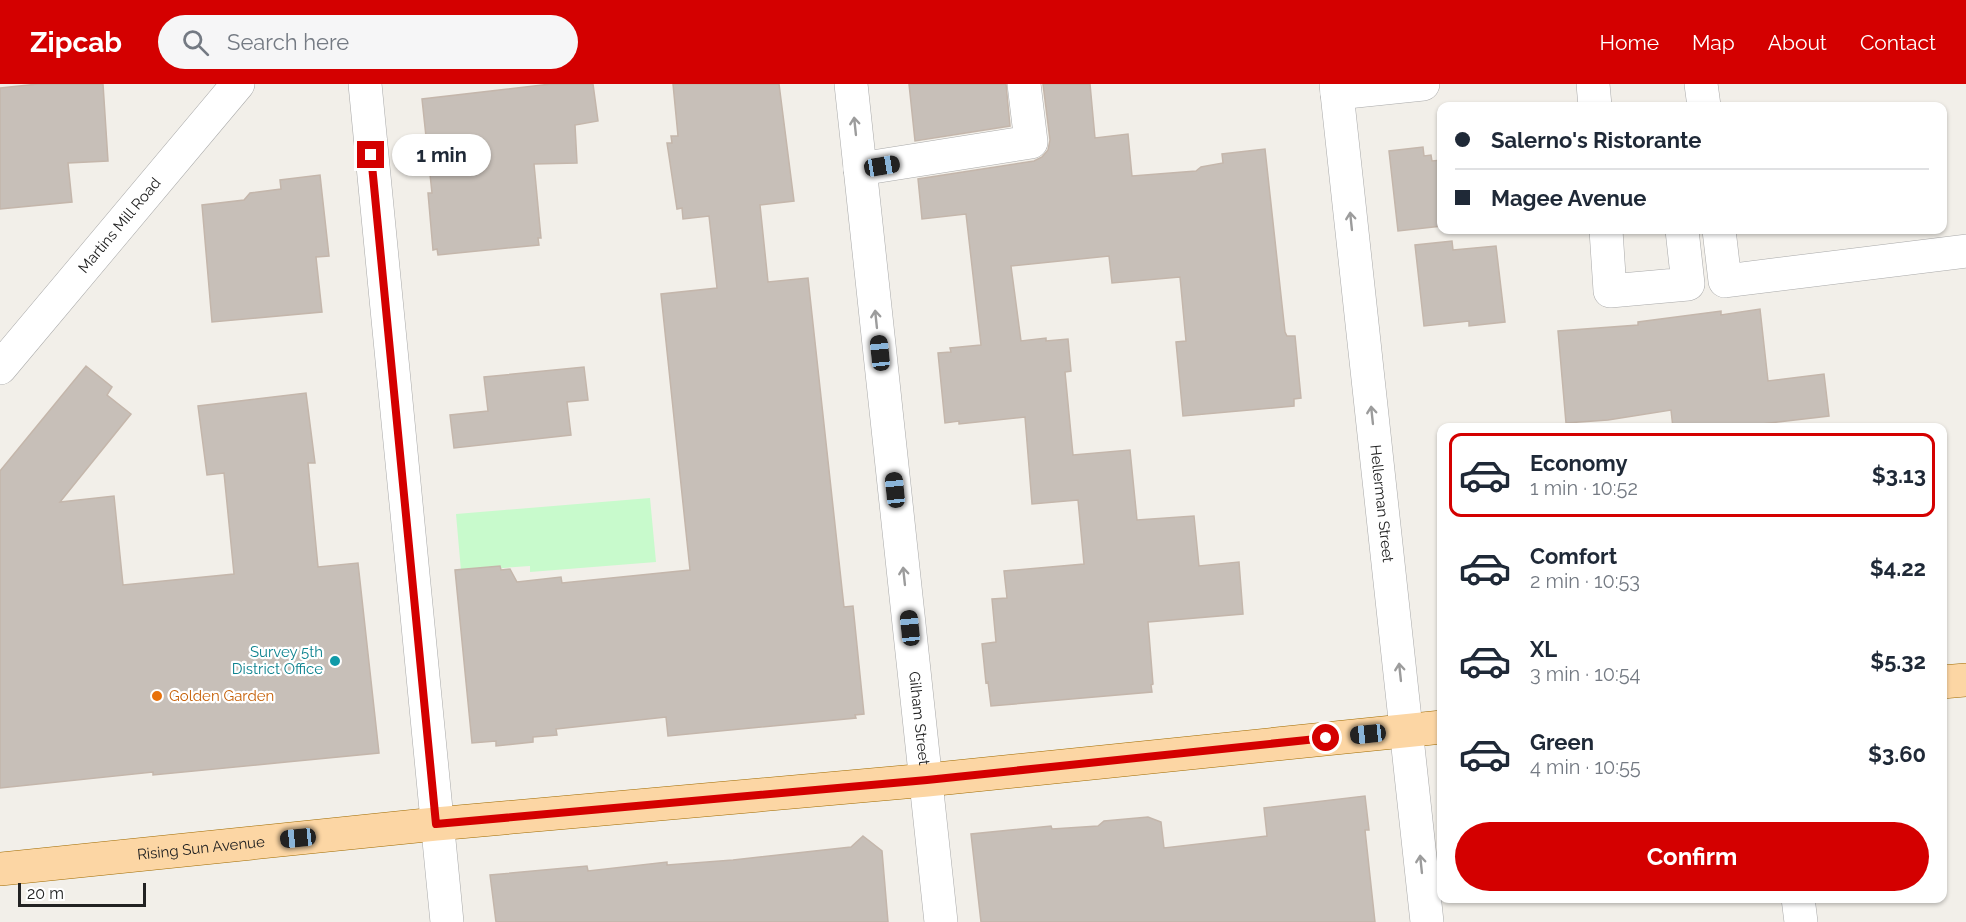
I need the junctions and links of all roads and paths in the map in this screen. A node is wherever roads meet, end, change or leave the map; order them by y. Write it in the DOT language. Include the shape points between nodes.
graph roads {
  1 [pos="238,84"];
  2 [pos="365,84"];
  3 [pos="851,84"];
  4 [pos="1024,84"];
  5 [pos="1423,84"];
  6 [pos="1593,84"];
  7 [pos="1701,84"];
  8 [pos="1337,89"];
  9 [pos="1595,102"];
  10 [pos="1703,102"];
  11 [pos="860,169"];
  12 [pos="1606,234"];
  13 [pos="1682,234"];
  14 [pos="1719,234"];
  15 [pos="1966,251"];
  16 [pos="0,368"];
  17 [pos="1966,680"];
  18 [pos="1947,682"];
  19 [pos="1437,727"];
  20 [pos="1407,730"];
  21 [pos="927,780"];
  22 [pos="436,824"];
  23 [pos="0,869"];
  24 [pos="1799,903"];
  25 [pos="447,922"];
  26 [pos="941,922"];
  27 [pos="1427,922"];
  28 [pos="1801,922"];
  1 -- 16 [label="street, Martins Mill Road"];
  2 -- 22 [label="street"];
  11 -- 3 [label="street, Gilham Street, one-way"];
  4 -- 11 [label="street" via="1031,142"];
  5 -- 8 [label="street"];
  6 -- 9 [label="street"];
  7 -- 10 [label="street"];
  20 -- 8 [label="street, Hellerman Street, one-way"];
  21 -- 11 [label="street, Gilham Street, one-way"];
  12 -- 13 [label="street" via="1610,291 1688,284"];
  14 -- 15 [label="street" via="1725,281"];
  17 -- 18 [label="main road"];
  19 -- 20 [label="main road, Rising Sun Avenue"];
  20 -- 21 [label="main road, Rising Sun Avenue"];
  27 -- 20 [label="street, Hellerman Street, one-way"];
  21 -- 22 [label="main road, Rising Sun Avenue"];
  21 -- 26 [label="street, Gilham Street"];
  22 -- 23 [label="main road, Rising Sun Avenue"];
  22 -- 25 [label="street"];
  24 -- 28 [label="street"];
}
